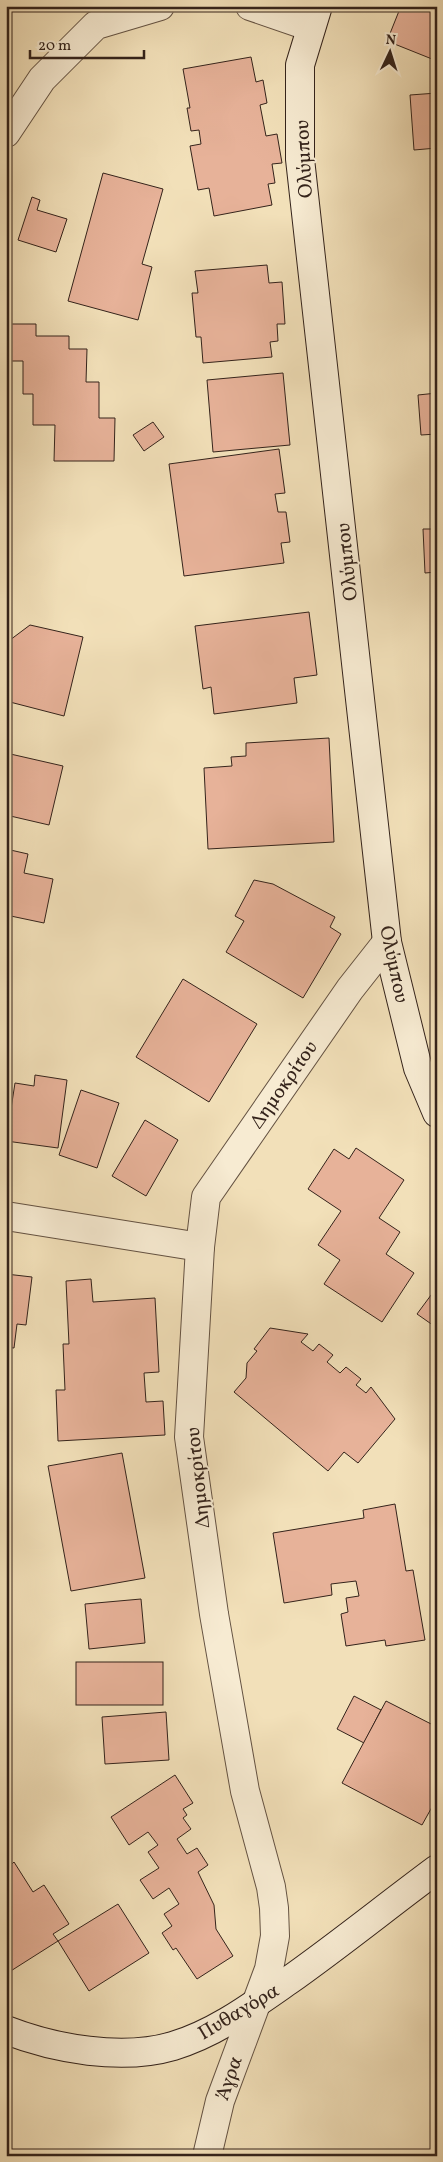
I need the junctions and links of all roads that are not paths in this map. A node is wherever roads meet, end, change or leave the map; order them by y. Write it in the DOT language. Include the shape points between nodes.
graph roads {
  1 [pos="160,6"];
  2 [pos="250,6"];
  3 [pos="315,17"];
  4 [pos="6,133"];
  5 [pos="387,942"];
  6 [pos="437,1113"];
  7 [pos="6,1216"];
  8 [pos="200,1247"];
  9 [pos="437,1869"];
  10 [pos="256,2003"];
  11 [pos="6,2030"];
  12 [pos="207,2156"];
  1 -- 4 [label="street" via="96,25 42,79"];
  2 -- 3 [label="street"];
  3 -- 5 [label="street, Ολύμπου" via="300,65 300,159"];
  5 -- 6 [label="street, Ολύμπου" via="418,1068"];
  5 -- 8 [label="street, Δημοκρίτου" via="350,989 206,1197"];
  7 -- 8 [label="street"];
  8 -- 10 [label="street, Δημοκρίτου" via="189,1437 214,1614 245,1791 274,1908 273,1951"];
  9 -- 10 [label="street, Πυθαγόρα"];
  10 -- 11 [label="street, Πυθαγόρα" via="200,2036 148,2050 91,2051 58,2046"];
  10 -- 12 [label="street, Άγρα" via="220,2101"];
}
